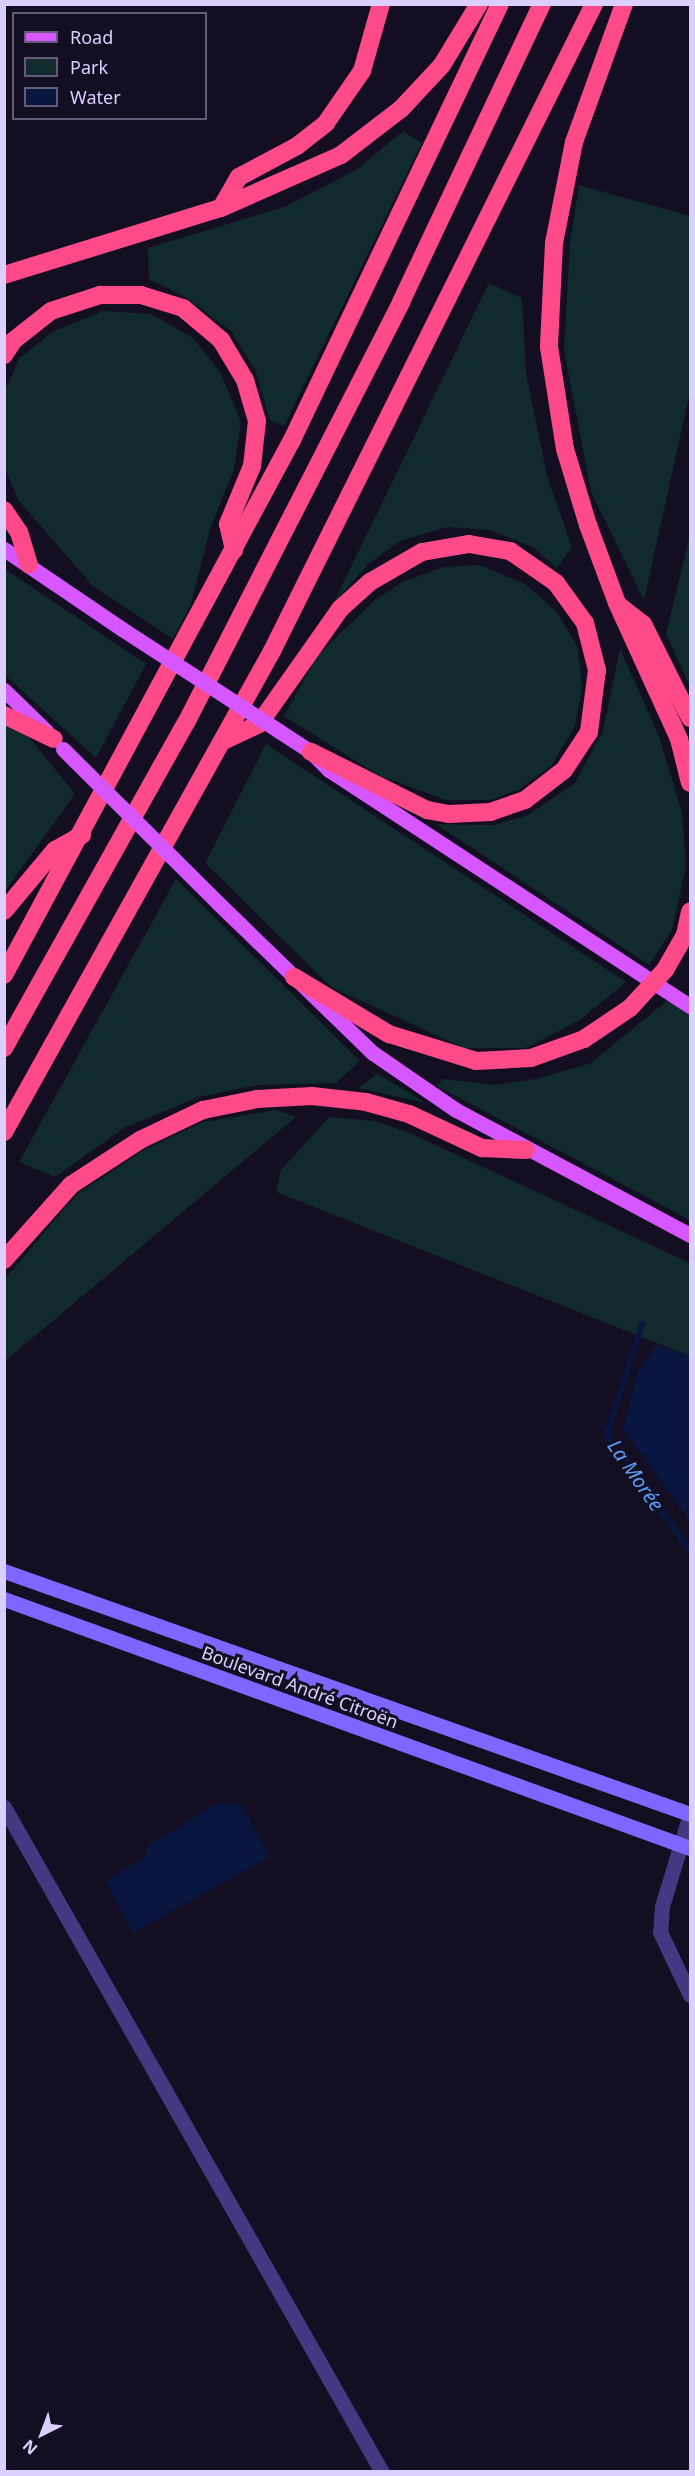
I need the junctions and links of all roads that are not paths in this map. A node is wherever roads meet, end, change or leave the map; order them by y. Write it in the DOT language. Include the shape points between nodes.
graph roads {
  1 [pos="381,4"];
  2 [pos="478,4"];
  3 [pos="500,4"];
  4 [pos="542,4"];
  5 [pos="594,4"];
  6 [pos="624,4"];
  7 [pos="221,208"];
  8 [pos="4,275"];
  9 [pos="4,355"];
  10 [pos="4,510"];
  11 [pos="4,549"];
  12 [pos="234,550"];
  13 [pos="29,565"];
  14 [pos="617,603"];
  15 [pos="4,690"];
  16 [pos="4,715"];
  17 [pos="690,718"];
  18 [pos="225,740"];
  19 [pos="59,744"];
  20 [pos="311,752"];
  21 [pos="690,783"];
  22 [pos="82,835"];
  23 [pos="4,911"];
  24 [pos="690,912"];
  25 [pos="4,975"];
  26 [pos="294,977"];
  27 [pos="690,1006"];
  28 [pos="4,1048"];
  29 [pos="4,1132"];
  30 [pos="526,1150"];
  31 [pos="690,1235"];
  32 [pos="4,1260"];
  33 [pos="4,1571"];
  34 [pos="4,1599"];
  35 [pos="4,1807"];
  36 [pos="690,1814"];
  37 [pos="685,1846"];
  38 [pos="690,1995"];
  39 [pos="382,2472"];
  1 -- 7 [label="highway" via="362,71 326,123 297,146 239,177"];
  2 -- 7 [label="highway" via="442,65 401,109 341,155"];
  3 -- 12 [label="highway" via="292,440"];
  4 -- 28 [label="highway" via="401,302 186,723"];
  5 -- 18 [label="highway" via="435,330"];
  6 -- 14 [label="highway" via="574,142 554,243 549,347 566,449"];
  7 -- 8 [label="highway"];
  9 -- 12 [label="highway" via="14,341 51,311 100,295 141,295 183,308 221,340 245,380 257,421 252,466 228,524"];
  10 -- 13 [label="highway" via="19,532"];
  11 -- 13 [label="main road"];
  12 -- 22 [label="highway"];
  13 -- 20 [label="main road, bridge"];
  14 -- 17 [label="highway" via="643,624"];
  14 -- 21 [label="highway" via="679,740"];
  15 -- 19 [label="main road"];
  16 -- 19 [label="highway"];
  18 -- 20 [label="highway" via="259,724 340,609 370,582 422,552 469,544 510,551 556,583 585,623 597,670 589,732 564,770 525,800 491,812 449,814 427,810"];
  18 -- 29 [label="highway"];
  19 -- 26 [label="main road, bridge"];
  20 -- 27 [label="main road" via="329,770"];
  22 -- 23 [label="highway" via="56,850"];
  22 -- 25 [label="highway"];
  24 -- 26 [label="highway, bridge" via="685,935 665,970 630,1008 584,1039 531,1058 476,1061 389,1034"];
  26 -- 30 [label="main road" via="373,1053 456,1110"];
  30 -- 31 [label="main road"];
  30 -- 32 [label="highway" via="482,1148 409,1114 366,1102 312,1096 257,1099 203,1110 140,1140 71,1185"];
  33 -- 36 [label="main road, Boulevard André Citroën"];
  34 -- 37 [label="main road, Boulevard André Citroën"];
  35 -- 39 [label="street"];
  36 -- 37 [label="street"];
  37 -- 38 [label="street" via="662,1906 660,1932"];
}
